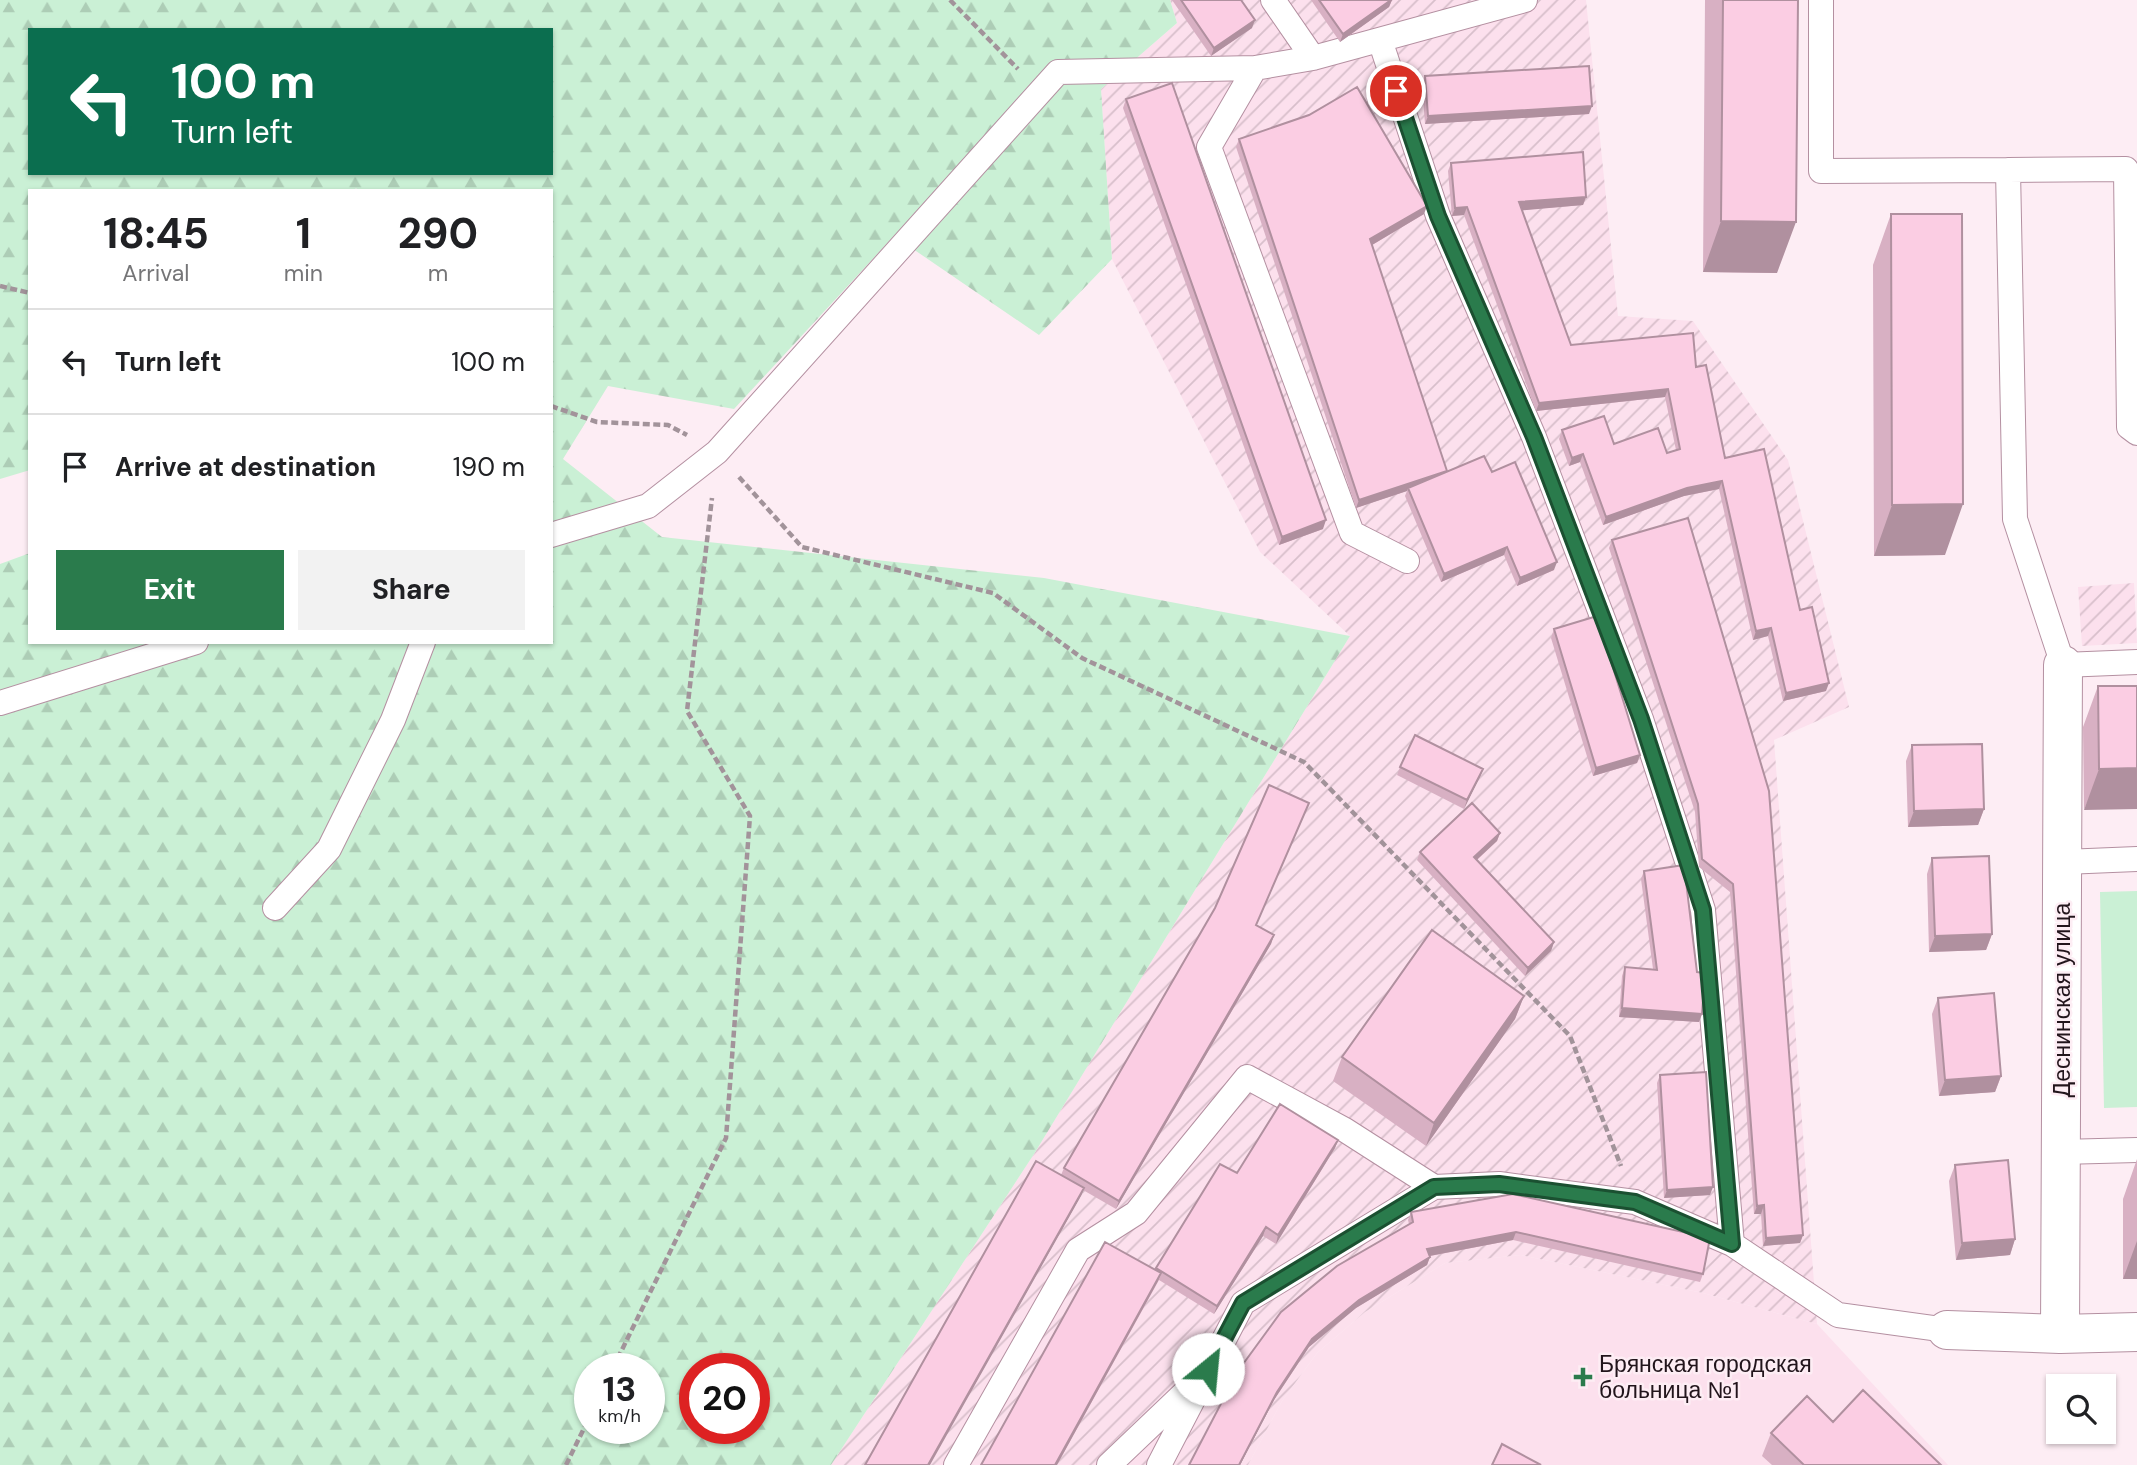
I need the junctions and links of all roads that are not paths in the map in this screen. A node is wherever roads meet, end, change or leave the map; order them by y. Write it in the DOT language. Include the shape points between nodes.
graph roads {
  1 [pos="1273,0"];
  2 [pos="1525,0"];
  3 [pos="1821,0"];
  4 [pos="1455,8"];
  5 [pos="1380,40"];
  6 [pos="1313,58"];
  7 [pos="1255,68"];
  8 [pos="2008,170"];
  9 [pos="2137,432"];
  10 [pos="553,534"];
  11 [pos="1406,561"];
  12 [pos="190,644"];
  13 [pos="422,644"];
  14 [pos="2137,662"];
  15 [pos="2063,665"];
  16 [pos="0,703"];
  17 [pos="2137,859"];
  18 [pos="2063,862"];
  19 [pos="275,908"];
  20 [pos="2137,1150"];
  21 [pos="2061,1152"];
  22 [pos="1434,1187"];
  23 [pos="1732,1244"];
  24 [pos="1947,1331"];
  25 [pos="2137,1332"];
  26 [pos="2060,1334"];
  27 [pos="1208,1369"];
  28 [pos="956,1465"];
  29 [pos="1109,1465"];
  30 [pos="1159,1465"];
  1 -- 6 [label="lane"];
  2 -- 4 [label="lane"];
  3 -- 8 [label="lane" via="1821,171"];
  4 -- 5 [label="lane"];
  5 -- 6 [label="lane"];
  5 -- 23 [label="lane" via="1438,216 1534,437 1641,719 1703,910"];
  6 -- 7 [label="lane"];
  7 -- 10 [label="lane" via="1058,72 717,452 648,506"];
  7 -- 11 [label="lane" via="1209,147 1352,533"];
  8 -- 9 [label="lane" via="2126,169 2129,427"];
  8 -- 15 [label="lane" via="2015,519"];
  12 -- 16 [label="lane"];
  13 -- 19 [label="lane" via="393,720 329,849"];
  14 -- 15 [label="lane"];
  15 -- 18 [label="street, Деснинская улица"];
  17 -- 18 [label="lane"];
  18 -- 21 [label="street, Деснинская улица"];
  20 -- 21 [label="lane"];
  21 -- 26 [label="street, Деснинская улица"];
  22 -- 23 [label="lane" via="1499,1184 1635,1202"];
  22 -- 27 [label="lane" via="1243,1303"];
  22 -- 28 [label="lane" via="1345,1130 1247,1077 1136,1213 1078,1250"];
  23 -- 24 [label="lane" via="1838,1315"];
  24 -- 26 [label="street"];
  25 -- 26 [label="street"];
  27 -- 29 [label="lane"];
  27 -- 30 [label="lane"];
}
